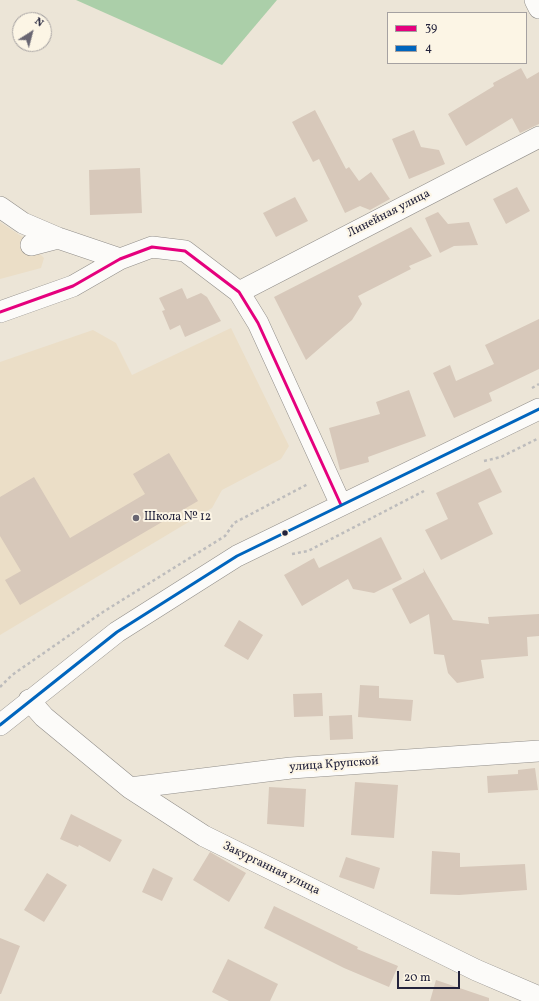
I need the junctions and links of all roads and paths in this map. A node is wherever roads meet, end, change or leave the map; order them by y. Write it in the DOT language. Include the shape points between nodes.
graph roads {
  1 [pos="535,0"];
  2 [pos="539,8"];
  3 [pos="539,137"];
  4 [pos="0,207"];
  5 [pos="58,238"];
  6 [pos="31,245"];
  7 [pos="120,259"];
  8 [pos="239,292"];
  9 [pos="0,312"];
  10 [pos="539,409"];
  11 [pos="539,438"];
  12 [pos="478,463"];
  13 [pos="428,488"];
  14 [pos="341,504"];
  15 [pos="287,555"];
  16 [pos="29,700"];
  17 [pos="0,725"];
  18 [pos="539,751"];
  19 [pos="130,788"];
  20 [pos="539,997"];
  1 -- 2 [label="street"];
  3 -- 8 [label="street, Линейная улица"];
  4 -- 5 [label="street" via="23,223"];
  5 -- 6 [label="street"];
  5 -- 7 [label="street"];
  7 -- 8 [label="street" via="152,247 185,251"];
  7 -- 9 [label="street" via="73,286"];
  8 -- 14 [label="street" via="258,323"];
  10 -- 14 [label="street"];
  11 -- 12 [label="path" via="501,457"];
  13 -- 15 [label="path" via="308,551"];
  14 -- 16 [label="street" via="231,560 117,632"];
  16 -- 17 [label="street"];
  16 -- 19 [label="street, Закурганная улица" via="44,717"];
  18 -- 19 [label="street, улица Крупской" via="291,768"];
  19 -- 20 [label="street, Закурганная улица" via="204,836 476,970"];
}
